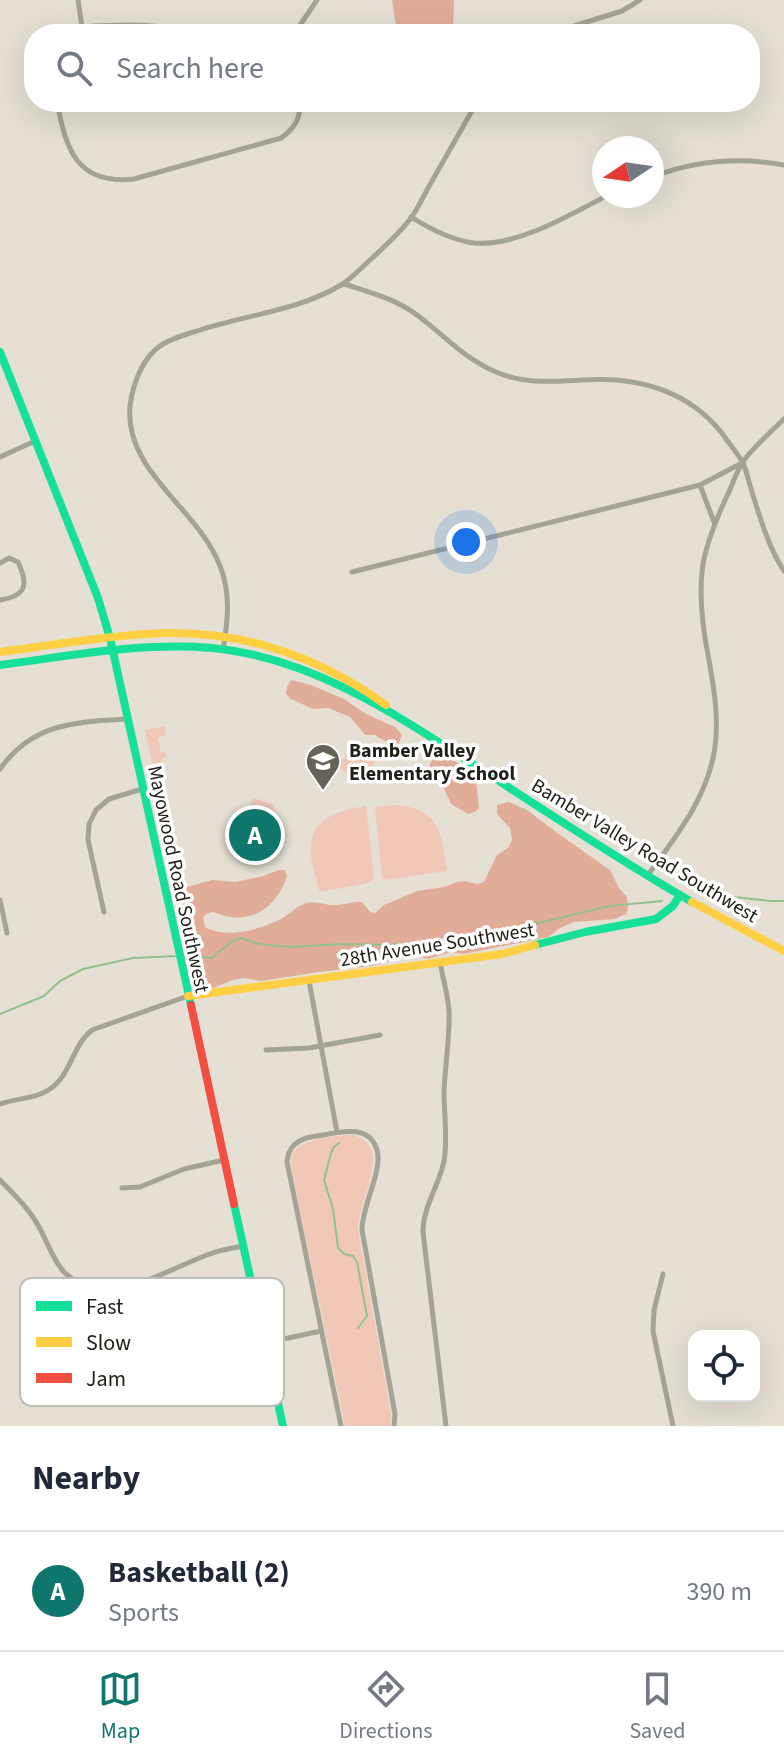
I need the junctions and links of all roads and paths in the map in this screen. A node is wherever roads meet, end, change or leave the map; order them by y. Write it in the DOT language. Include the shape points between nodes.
graph roads {
  1 [pos="78,0"];
  2 [pos="317,0"];
  3 [pos="640,0"];
  4 [pos="82,24"];
  5 [pos="301,24"];
  6 [pos="580,24"];
  7 [pos="59,112"];
  8 [pos="299,112"];
  9 [pos="471,112"];
  10 [pos="784,165"];
  11 [pos="664,173"];
  12 [pos="592,203"];
  13 [pos="411,217"];
  14 [pos="343,284"];
  15 [pos="0,352"];
  16 [pos="784,419"];
  17 [pos="36,441"];
  18 [pos="0,457"];
  19 [pos="742,462"];
  20 [pos="700,485"];
  21 [pos="714,523"];
  22 [pos="0,563"];
  23 [pos="784,571"];
  24 [pos="352,572"];
  25 [pos="0,600"];
  26 [pos="225,637"];
  27 [pos="110,638"];
  28 [pos="223,650"];
  29 [pos="0,652"];
  30 [pos="113,652"];
  31 [pos="0,665"];
  32 [pos="128,718"];
  33 [pos="410,723"];
  34 [pos="0,769"];
  35 [pos="143,789"];
  36 [pos="648,875"];
  37 [pos="680,895"];
  38 [pos="0,900"];
  39 [pos="104,912"];
  40 [pos="7,933"];
  41 [pos="784,951"];
  42 [pos="440,962"];
  43 [pos="309,981"];
  44 [pos="188,996"];
  45 [pos="380,1035"];
  46 [pos="321,1046"];
  47 [pos="266,1050"];
  48 [pos="0,1104"];
  49 [pos="337,1132"];
  50 [pos="225,1160"];
  51 [pos="0,1180"];
  52 [pos="122,1188"];
  53 [pos="244,1246"];
  54 [pos="663,1274"];
  55 [pos="71,1278"];
  56 [pos="151,1278"];
  57 [pos="251,1278"];
  58 [pos="321,1331"];
  59 [pos="284,1339"];
  60 [pos="278,1406"];
  61 [pos="283,1426"];
  62 [pos="341,1426"];
  63 [pos="394,1426"];
  64 [pos="446,1426"];
  65 [pos="673,1426"];
  1 -- 4 [label="street"];
  2 -- 5 [label="street"];
  3 -- 6 [label="street"];
  7 -- 8 [label="street" via="68,148 78,162 88,172 118,180 281,138"];
  9 -- 13 [label="street"];
  10 -- 11 [label="street" via="699,163"];
  12 -- 13 [label="street" via="542,229 493,242 457,240"];
  13 -- 14 [label="street"];
  14 -- 19 [label="street" via="417,314 455,348 497,373 536,382 632,382 670,392 707,416"];
  14 -- 26 [label="street" via="162,344 138,377 130,407 137,448 220,564 228,608"];
  15 -- 17 [label="street, Mayowood Road Southwest"];
  16 -- 19 [label="street"];
  17 -- 18 [label="street"];
  17 -- 27 [label="street, Mayowood Road Southwest"];
  19 -- 20 [label="street"];
  19 -- 21 [label="street"];
  19 -- 23 [label="street"];
  20 -- 21 [label="street"];
  20 -- 24 [label="street"];
  21 -- 36 [label="street" via="703,556 700,606 713,690 715,748 690,818"];
  22 -- 25 [label="street" via="9,558 18,562 24,584 17,596"];
  26 -- 27 [label="street, Bamber Valley Road Southwest" via="164,633"];
  26 -- 28 [label="street"];
  26 -- 33 [label="street, Bamber Valley Road Southwest" via="312,662 363,688"];
  27 -- 29 [label="street, Bamber Valley Road Southwest"];
  27 -- 30 [label="street, Mayowood Road Southwest"];
  28 -- 30 [label="street, Bamber Valley Road Southwest"];
  28 -- 33 [label="street, Bamber Valley Road Southwest" via="286,663 328,679"];
  30 -- 31 [label="street, Bamber Valley Road Southwest"];
  30 -- 32 [label="street, Mayowood Road Southwest"];
  32 -- 34 [label="street" via="41,732"];
  32 -- 35 [label="street, Mayowood Road Southwest"];
  33 -- 36 [label="street, Bamber Valley Road Southwest"];
  35 -- 39 [label="street" via="109,799 89,824"];
  35 -- 44 [label="street, Mayowood Road Southwest"];
  36 -- 37 [label="street, Bamber Valley Road Southwest"];
  37 -- 41 [label="street, Bamber Valley Road Southwest"];
  37 -- 42 [label="street, 28th Avenue Southwest" via="656,919 502,954"];
  38 -- 40 [label="street"];
  42 -- 43 [label="street, 28th Avenue Southwest"];
  42 -- 64 [label="street" via="450,1022 444,1154 423,1232"];
  43 -- 44 [label="street, 28th Avenue Southwest"];
  43 -- 46 [label="street"];
  44 -- 48 [label="street" via="92,1030 52,1088"];
  44 -- 50 [label="street, Mayowood Road Southwest"];
  45 -- 46 [label="street"];
  46 -- 47 [label="street"];
  46 -- 49 [label="street"];
  49 -- 58 [label="street" via="298,1142 287,1162"];
  49 -- 63 [label="street" via="364,1134 378,1151 362,1230"];
  50 -- 52 [label="street"];
  50 -- 53 [label="street, Mayowood Road Southwest"];
  51 -- 55 [label="street" via="33,1217"];
  53 -- 56 [label="street"];
  53 -- 57 [label="street, Mayowood Road Southwest"];
  54 -- 65 [label="street" via="653,1331"];
  58 -- 59 [label="street"];
  58 -- 62 [label="street"];
  60 -- 61 [label="street, Mayowood Road Southwest"];
}
